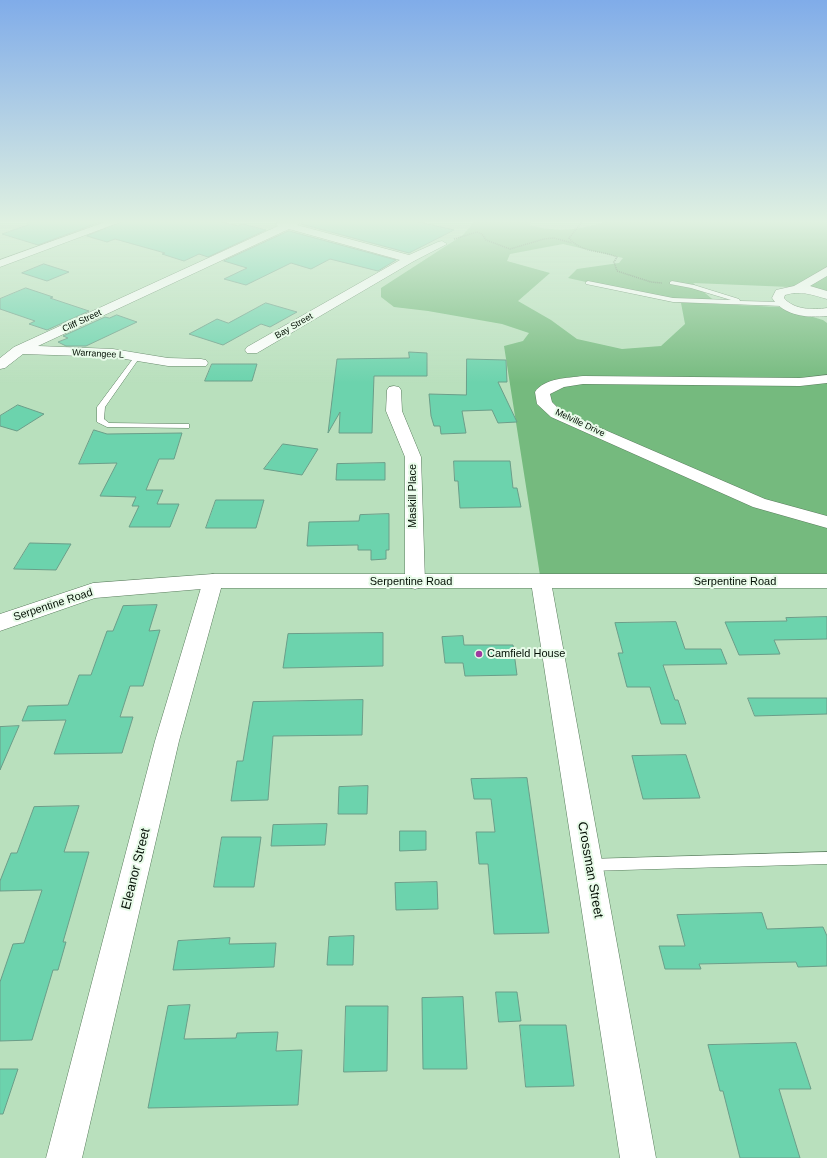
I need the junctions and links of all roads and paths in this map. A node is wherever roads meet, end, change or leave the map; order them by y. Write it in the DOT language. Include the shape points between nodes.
graph roads {
  1 [pos="181,275"];
  2 [pos="384,275"];
  3 [pos="629,275"];
  4 [pos="820,275"];
  5 [pos="588,283"];
  6 [pos="672,283"];
  7 [pos="797,289"];
  8 [pos="827,295"];
  9 [pos="747,303"];
  10 [pos="783,304"];
  11 [pos="826,313"];
  12 [pos="19,350"];
  13 [pos="252,350"];
  14 [pos="137,356"];
  15 [pos="201,363"];
  16 [pos="0,365"];
  17 [pos="827,379"];
  18 [pos="394,390"];
  19 [pos="186,426"];
  20 [pos="827,522"];
  21 [pos="213,581"];
  22 [pos="827,581"];
  23 [pos="415,582"];
  24 [pos="541,582"];
  25 [pos="0,623"];
  26 [pos="827,858"];
  27 [pos="589,865"];
  28 [pos="64,1158"];
  29 [pos="638,1158"];
  1 -- 12 [label="street, Cliff Street"];
  2 -- 13 [label="street, Bay Street"];
  3 -- 6 [label="path" via="651,282"];
  4 -- 7 [label="street"];
  5 -- 9 [label="lane" via="673,300"];
  6 -- 9 [label="lane" via="707,290"];
  7 -- 8 [label="street"];
  7 -- 10 [label="street" via="778,295"];
  9 -- 10 [label="lane"];
  10 -- 11 [label="street" via="799,310"];
  12 -- 14 [label="street, Warrangee L"];
  12 -- 16 [label="street, Cliff Street"];
  14 -- 15 [label="street, Warrangee L" via="168,362"];
  14 -- 19 [label="lane" via="101,407 100,420 107,425"];
  17 -- 20 [label="street, Melville Drive" via="800,382 583,380 560,383 542,392 545,404 556,414 759,503"];
  18 -- 23 [label="street, Maskill Place" via="394,411 414,457"];
  21 -- 23 [label="street, Serpentine Road"];
  21 -- 25 [label="street, Serpentine Road" via="93,591"];
  21 -- 28 [label="street, Eleanor Street" via="167,741"];
  22 -- 24 [label="street, Serpentine Road"];
  23 -- 24 [label="street, Serpentine Road"];
  24 -- 27 [label="street, Crossman Street"];
  26 -- 27 [label="lane"];
  27 -- 29 [label="street, Crossman Street"];
}
